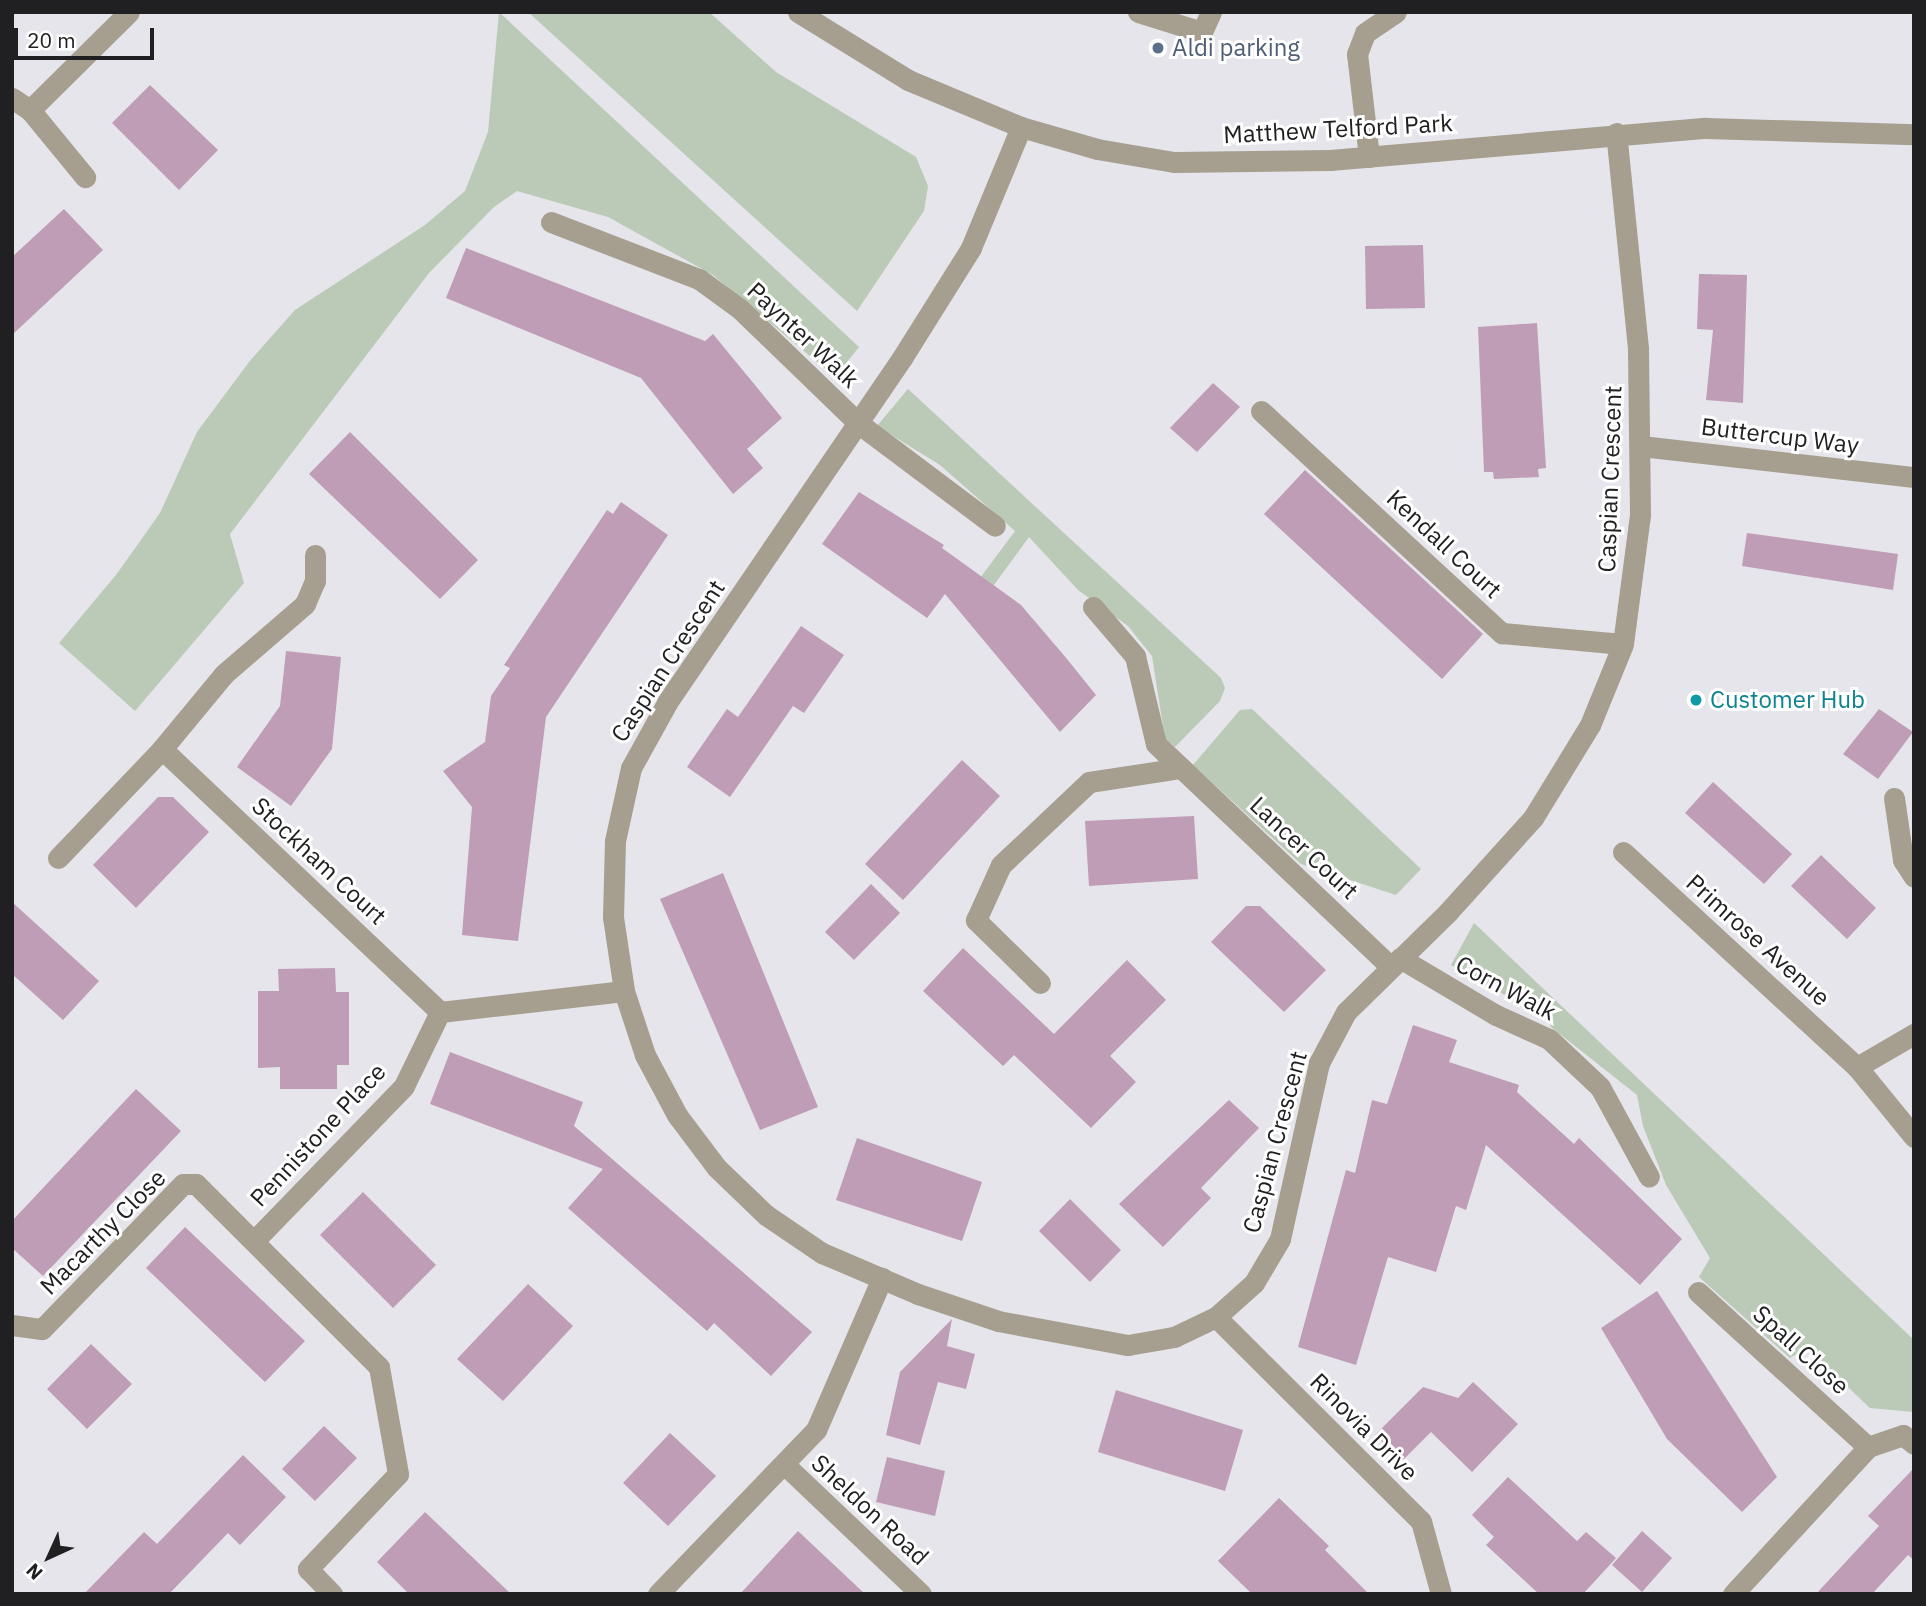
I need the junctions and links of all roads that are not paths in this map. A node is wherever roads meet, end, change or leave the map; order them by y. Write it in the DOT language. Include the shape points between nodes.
graph roads {
  1 [pos="129,12"];
  2 [pos="798,12"];
  3 [pos="1138,12"];
  4 [pos="1211,12"];
  5 [pos="1396,12"];
  6 [pos="1369,18"];
  7 [pos="21,104"];
  8 [pos="1021,127"];
  9 [pos="1616,133"];
  10 [pos="1914,134"];
  11 [pos="1368,158"];
  12 [pos="85,177"];
  13 [pos="551,222"];
  14 [pos="1261,411"];
  15 [pos="858,424"];
  16 [pos="1641,446"];
  17 [pos="1914,478"];
  18 [pos="995,526"];
  19 [pos="315,555"];
  20 [pos="1093,607"];
  21 [pos="1623,644"];
  22 [pos="162,749"];
  23 [pos="1181,768"];
  24 [pos="1894,798"];
  25 [pos="1623,852"];
  26 [pos="58,858"];
  27 [pos="1914,877"];
  28 [pos="1395,963"];
  29 [pos="1041,983"];
  30 [pos="624,991"];
  31 [pos="440,1012"];
  32 [pos="1914,1034"];
  33 [pos="1857,1067"];
  34 [pos="1914,1138"];
  35 [pos="1649,1177"];
  36 [pos="255,1240"];
  37 [pos="882,1278"];
  38 [pos="1698,1292"];
  39 [pos="1216,1317"];
  40 [pos="12,1325"];
  41 [pos="1914,1444"];
  42 [pos="1868,1447"];
  43 [pos="784,1464"];
  44 [pos="332,1594"];
  45 [pos="658,1594"];
  46 [pos="920,1594"];
  47 [pos="1441,1594"];
  48 [pos="1733,1594"];
  1 -- 7 [label="street"];
  2 -- 8 [label="street, Matthew Telford Park" via="908,80"];
  3 -- 4 [label="street" via="1202,32"];
  5 -- 6 [label="street"];
  6 -- 11 [label="street" via="1357,54"];
  7 -- 12 [label="street"];
  8 -- 11 [label="street, Matthew Telford Park" via="1097,149 1174,162 1255,164"];
  8 -- 15 [label="street, Caspian Crescent" via="971,248"];
  9 -- 10 [label="street, Matthew Telford Park" via="1706,128"];
  9 -- 11 [label="street, Matthew Telford Park"];
  9 -- 16 [label="street, Caspian Crescent" via="1638,348"];
  13 -- 15 [label="street, Paynter Walk" via="699,279 740,309"];
  14 -- 21 [label="street, Kendall Court" via="1502,634"];
  15 -- 18 [label="street, Paynter Walk"];
  15 -- 30 [label="street, Caspian Crescent" via="667,703 631,768 615,841 613,916"];
  16 -- 17 [label="street, Buttercup Way"];
  16 -- 21 [label="street, Caspian Crescent" via="1640,514"];
  19 -- 22 [label="street" via="315,582 305,604 224,674"];
  20 -- 23 [label="street, Lancer Court" via="1135,656 1156,744"];
  21 -- 28 [label="street, Caspian Crescent" via="1590,725 1533,818"];
  22 -- 26 [label="street"];
  22 -- 31 [label="street, Stockham Court"];
  23 -- 28 [label="street, Lancer Court"];
  23 -- 29 [label="street" via="1089,782 1001,865 976,920"];
  24 -- 27 [label="street" via="1903,860"];
  25 -- 33 [label="street, Primrose Avenue"];
  28 -- 35 [label="street, Corn Walk" via="1549,1039 1601,1087"];
  28 -- 39 [label="street, Caspian Crescent" via="1346,1012 1319,1063 1280,1239 1254,1283"];
  30 -- 31 [label="street"];
  30 -- 37 [label="street, Caspian Crescent" via="645,1055 677,1115 718,1168 766,1215 822,1253"];
  31 -- 36 [label="street, Pennistone Place" via="404,1086"];
  32 -- 33 [label="street"];
  33 -- 34 [label="street, Primrose Avenue"];
  36 -- 40 [label="street, Macarthy Close" via="196,1184 183,1184 42,1329"];
  36 -- 44 [label="street, Pennistone Place" via="379,1367 398,1474 308,1569"];
  37 -- 39 [label="street, Caspian Crescent" via="998,1321 1128,1345 1174,1337"];
  37 -- 43 [label="street" via="816,1430"];
  38 -- 42 [label="street, Spall Close"];
  39 -- 47 [label="street, Rinovia Drive" via="1421,1521"];
  41 -- 42 [label="street" via="1903,1435"];
  42 -- 48 [label="street"];
  43 -- 45 [label="street"];
  43 -- 46 [label="street, Sheldon Road"];
}
